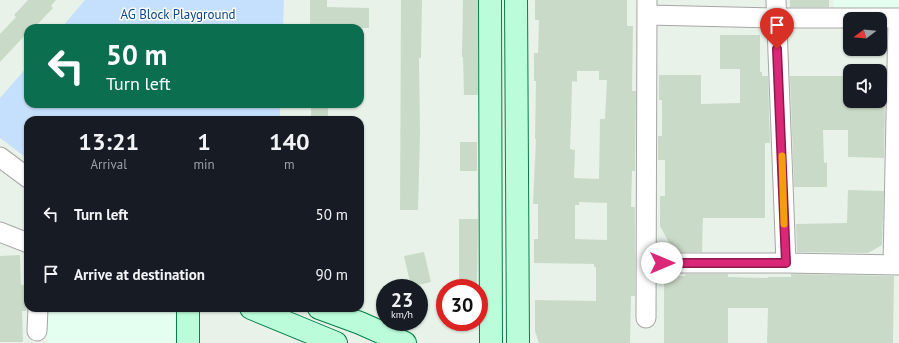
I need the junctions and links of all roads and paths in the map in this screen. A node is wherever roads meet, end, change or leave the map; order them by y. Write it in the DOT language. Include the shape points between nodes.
graph roads {
  1 [pos="490,0"];
  2 [pos="516,0"];
  3 [pos="648,8"];
  4 [pos="776,9"];
  5 [pos="899,18"];
  6 [pos="0,157"];
  7 [pos="24,175"];
  8 [pos="0,232"];
  9 [pos="24,241"];
  10 [pos="647,263"];
  11 [pos="786,263"];
  12 [pos="896,265"];
  13 [pos="38,312"];
  14 [pos="188,312"];
  15 [pos="261,312"];
  16 [pos="330,312"];
  17 [pos="646,318"];
  18 [pos="37,331"];
  19 [pos="188,343"];
  20 [pos="336,343"];
  21 [pos="405,343"];
  22 [pos="491,343"];
  23 [pos="518,343"];
  1 -- 22 [label="main road"];
  2 -- 23 [label="main road"];
  3 -- 4 [label="street"];
  3 -- 10 [label="street"];
  4 -- 5 [label="street"];
  4 -- 11 [label="street"];
  5 -- 12 [label="street"];
  6 -- 7 [label="street"];
  8 -- 9 [label="street"];
  10 -- 11 [label="street"];
  10 -- 17 [label="street"];
  11 -- 12 [label="street"];
  13 -- 18 [label="street"];
  14 -- 19 [label="main road"];
  15 -- 20 [label="main road"];
  16 -- 21 [label="main road"];
}
